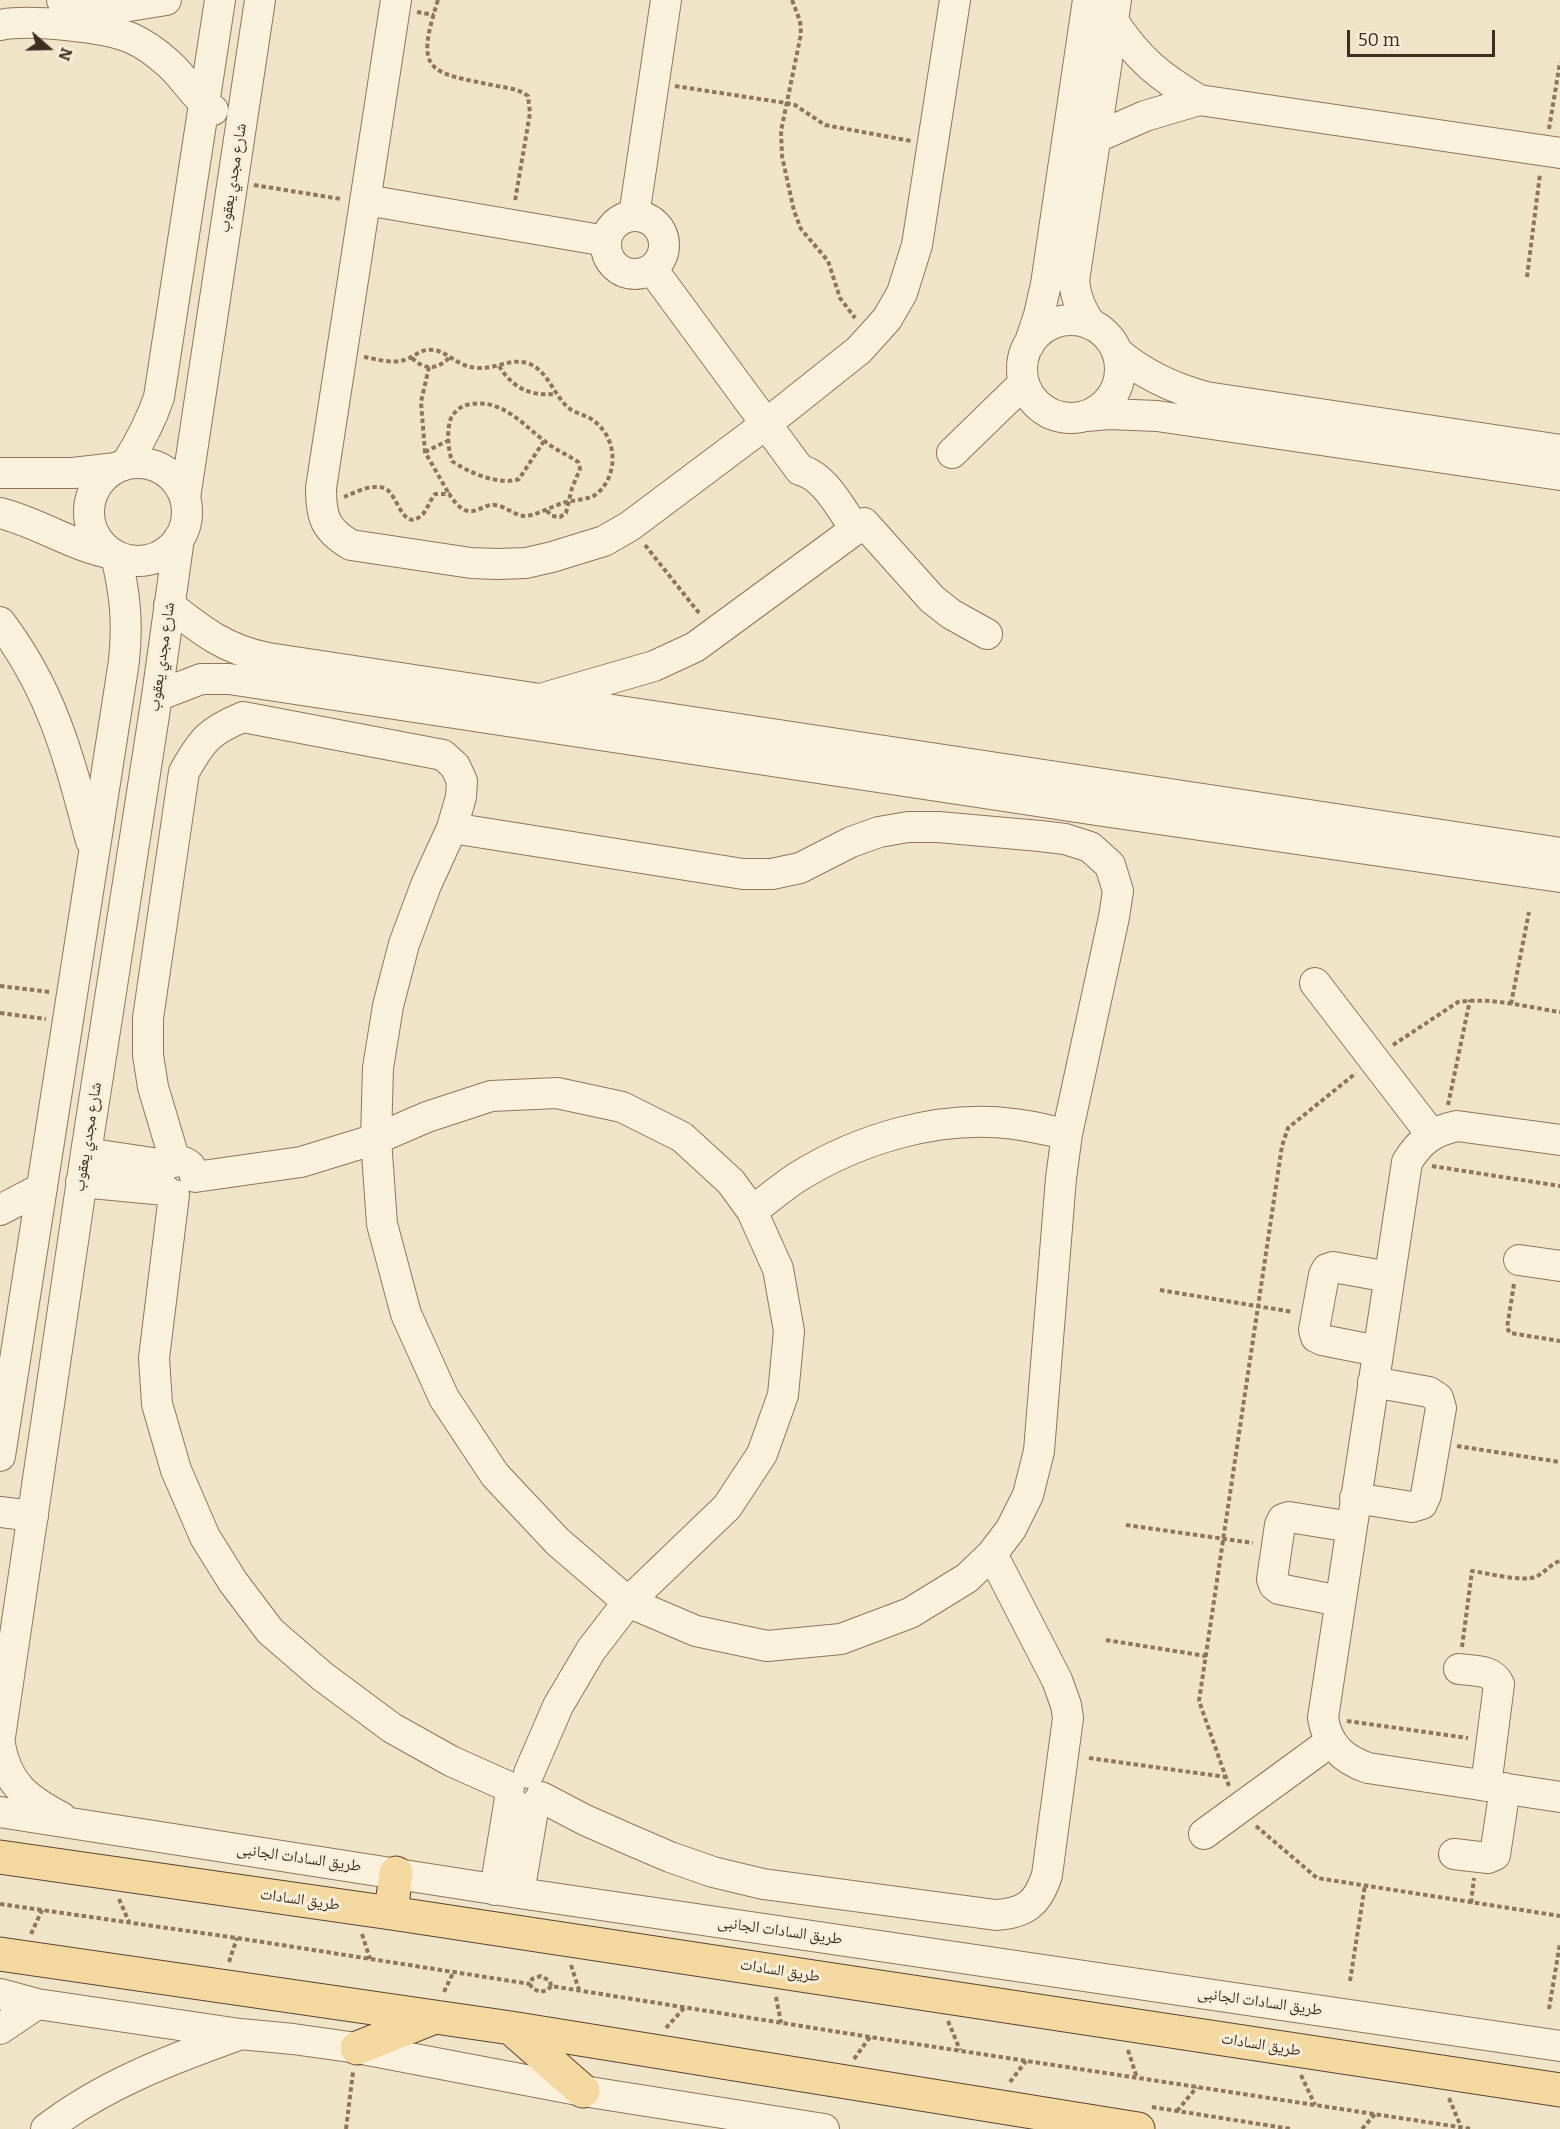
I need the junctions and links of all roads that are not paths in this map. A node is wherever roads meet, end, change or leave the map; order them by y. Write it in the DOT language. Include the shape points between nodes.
graph roads {
  1 [pos="62,0"];
  2 [pos="220,0"];
  3 [pos="260,0"];
  4 [pos="396,0"];
  5 [pos="666,0"];
  6 [pos="955,0"];
  7 [pos="1088,0"];
  8 [pos="160,2"];
  9 [pos="1114,10"];
  10 [pos="0,25"];
  11 [pos="148,47"];
  12 [pos="1200,100"];
  13 [pos="204,104"];
  14 [pos="243,114"];
  15 [pos="1082,137"];
  16 [pos="1549,152"];
  17 [pos="366,201"];
  18 [pos="634,216"];
  19 [pos="606,241"];
  20 [pos="652,269"];
  21 [pos="1092,325"];
  22 [pos="1029,345"];
  23 [pos="1117,352"];
  24 [pos="1024,383"];
  25 [pos="1086,416"];
  26 [pos="766,424"];
  27 [pos="1452,447"];
  28 [pos="1560,450"];
  29 [pos="952,453"];
  30 [pos="121,466"];
  31 [pos="0,473"];
  32 [pos="1560,475"];
  33 [pos="185,498"];
  34 [pos="0,513"];
  35 [pos="852,531"];
  36 [pos="179,538"];
  37 [pos="115,555"];
  38 [pos="169,605"];
  39 [pos="0,622"];
  40 [pos="987,634"];
  41 [pos="266,671"];
  42 [pos="157,696"];
  43 [pos="538,700"];
  44 [pos="1105,799"];
  45 [pos="452,828"];
  46 [pos="94,853"];
  47 [pos="1560,853"];
  48 [pos="1560,877"];
  49 [pos="1315,983"];
  50 [pos="1437,1131"];
  51 [pos="1067,1134"];
  52 [pos="376,1139"];
  53 [pos="1560,1140"];
  54 [pos="83,1167"];
  55 [pos="175,1178"];
  56 [pos="42,1188"];
  57 [pos="0,1210"];
  58 [pos="752,1211"];
  59 [pos="1519,1260"];
  60 [pos="1560,1266"];
  61 [pos="1389,1277"];
  62 [pos="9,1328"];
  63 [pos="1378,1351"];
  64 [pos="1373,1382"];
  65 [pos="0,1456"];
  66 [pos="0,1512"];
  67 [pos="1353,1512"];
  68 [pos="33,1516"];
  69 [pos="992,1554"];
  70 [pos="1340,1600"];
  71 [pos="628,1602"];
  72 [pos="1459,1669"];
  73 [pos="1327,1730"];
  74 [pos="0,1737"];
  75 [pos="0,1745"];
  76 [pos="1496,1787"];
  77 [pos="525,1792"];
  78 [pos="1560,1797"];
  79 [pos="0,1812"];
  80 [pos="74,1825"];
  81 [pos="1204,1834"];
  82 [pos="1454,1854"];
  83 [pos="0,1857"];
  84 [pos="396,1873"];
  85 [pos="507,1891"];
  86 [pos="391,1912"];
  87 [pos="0,1954"];
  88 [pos="0,1994"];
  89 [pos="37,2004"];
  90 [pos="437,2007"];
  91 [pos="0,2009"];
  92 [pos="511,2028"];
  93 [pos="0,2029"];
  94 [pos="240,2034"];
  95 [pos="1560,2046"];
  96 [pos="357,2048"];
  97 [pos="1560,2090"];
  98 [pos="583,2091"];
  99 [pos="636,2100"];
  100 [pos="46,2129"];
  101 [pos="674,2129"];
  102 [pos="824,2129"];
  103 [pos="1138,2129"];
  1 -- 8 [label="street" via="110,6"];
  2 -- 13 [label="street"];
  3 -- 14 [label="street, شارع مجدي يعقوب"];
  4 -- 17 [label="street"];
  5 -- 18 [label="street"];
  6 -- 26 [label="street" via="917,245 902,293 873,337"];
  7 -- 15 [label="street"];
  8 -- 11 [label="street"];
  9 -- 12 [label="street" via="1129,45 1150,67"];
  9 -- 15 [label="street"];
  10 -- 11 [label="street" via="28,22 111,31"];
  11 -- 13 [label="street" via="170,64"];
  12 -- 15 [label="street"];
  12 -- 16 [label="street"];
  13 -- 14 [label="street" via="229,116"];
  13 -- 30 [label="street" via="159,397 140,443"];
  14 -- 33 [label="street, شارع مجدي يعقوب"];
  15 -- 21 [label="street" via="1074,281 1082,309"];
  15 -- 22 [label="street"];
  17 -- 19 [label="street"];
  17 -- 26 [label="street" via="321,488 322,516 339,538 351,545 471,563 526,563 552,557 604,541 630,526"];
  18 -- 19 [label="street" via="612,226"];
  18 -- 20 [label="street" via="651,221 663,236 663,254"];
  19 -- 20 [label="street" via="606,251 615,268 634,275"];
  20 -- 26 [label="street"];
  21 -- 22 [label="street" via="1080,321 1056,323 1045,328"];
  21 -- 23 [label="street" via="1111,341"];
  22 -- 24 [label="street" via="1023,364"];
  23 -- 25 [label="street" via="1120,365 1115,391"];
  23 -- 27 [label="street" via="1136,368 1181,390"];
  24 -- 25 [label="street" via="1033,400 1048,412 1066,418"];
  24 -- 29 [label="street"];
  25 -- 27 [label="street" via="1157,416"];
  26 -- 35 [label="street" via="800,470 803,489"];
  27 -- 28 [label="street"];
  27 -- 32 [label="street"];
  30 -- 31 [label="street" via="73,473"];
  30 -- 33 [label="street" via="156,466 179,484"];
  30 -- 37 [label="street" via="106,474 93,493 89,516 97,538"];
  33 -- 36 [label="street" via="186,518"];
  34 -- 37 [label="street" via="78,545"];
  35 -- 40 [label="street" via="940,607"];
  35 -- 43 [label="street" via="686,652 654,666"];
  36 -- 37 [label="street" via="170,549 144,560"];
  36 -- 38 [label="street, شارع مجدي يعقوب"];
  37 -- 46 [label="street" via="127,608 127,634"];
  38 -- 41 [label="street" via="211,637 251,655"];
  38 -- 42 [label="street, شارع مجدي يعقوب"];
  39 -- 46 [label="street" via="35,675 54,714"];
  41 -- 42 [label="street" via="201,680"];
  41 -- 43 [label="street"];
  41 -- 44 [label="street"];
  42 -- 54 [label="street, شارع مجدي يعقوب"];
  43 -- 44 [label="street"];
  44 -- 47 [label="street"];
  44 -- 48 [label="street"];
  45 -- 51 [label="street" via="743,874 772,874 800,868 851,842 908,827 1040,836 1090,847 1110,865 1118,891"];
  45 -- 52 [label="street" via="404,944 388,1006 378,1068"];
  45 -- 55 [label="street" via="462,781 455,766 442,755 243,717 219,727 199,746 184,772 148,1018 153,1087"];
  46 -- 56 [label="street"];
  49 -- 50 [label="street" via="1373,1059"];
  50 -- 53 [label="street" via="1471,1126"];
  50 -- 61 [label="street" via="1422,1142 1407,1162"];
  51 -- 58 [label="street" via="1012,1124 955,1123 899,1132 835,1156 795,1178"];
  51 -- 69 [label="street" via="1039,1451 1028,1495 1011,1529"];
  52 -- 55 [label="street" via="301,1162"];
  52 -- 58 [label="street" via="491,1096 557,1093 622,1107 682,1137 731,1182"];
  52 -- 71 [label="street" via="382,1224 406,1314 444,1398 495,1475 558,1542"];
  54 -- 55 [label="street"];
  54 -- 68 [label="street, شارع مجدي يعقوب"];
  55 -- 77 [label="street" via="153,1358 158,1404 176,1470 205,1537 270,1631 322,1676 392,1728 451,1761"];
  56 -- 57 [label="street"];
  56 -- 62 [label="street"];
  58 -- 71 [label="street" via="778,1269 789,1331 783,1395 762,1455 727,1507"];
  59 -- 60 [label="street"];
  61 -- 63 [label="street"];
  61 -- 63 [label="street" via="1330,1268 1324,1275 1314,1330 1318,1339"];
  62 -- 65 [label="street"];
  63 -- 64 [label="street"];
  64 -- 67 [label="street"];
  64 -- 67 [label="street" via="1434,1395 1441,1408 1422,1504"];
  66 -- 68 [label="street"];
  67 -- 70 [label="street"];
  67 -- 70 [label="street" via="1286,1518 1281,1522 1272,1579 1276,1588"];
  68 -- 74 [label="street, شارع مجدي يعقوب"];
  69 -- 71 [label="street" via="967,1578 910,1613 841,1639 767,1646 696,1631"];
  69 -- 77 [label="street" via="1057,1680 1068,1718 1047,1875 1030,1906 1014,1914 996,1915 763,1884 670,1857"];
  70 -- 73 [label="street"];
  71 -- 77 [label="street" via="591,1650 558,1706"];
  72 -- 76 [label="street" via="1487,1672 1499,1684 1492,1742"];
  73 -- 76 [label="street" via="1340,1754 1353,1763"];
  73 -- 81 [label="street"];
  75 -- 80 [label="street" via="4,1766 26,1794"];
  76 -- 78 [label="street"];
  76 -- 82 [label="street" via="1495,1855 1488,1858"];
  77 -- 85 [label="street"];
  79 -- 80 [label="street, طريق السادات الجانبى"];
  80 -- 84 [label="street, طريق السادات الجانبى"];
  83 -- 86 [label="main road, طريق السادات"];
  84 -- 85 [label="street, طريق السادات الجانبى"];
  84 -- 86 [label="main road"];
  85 -- 95 [label="street, طريق السادات الجانبى"];
  86 -- 97 [label="main road, طريق السادات"];
  87 -- 90 [label="main road"];
  88 -- 89 [label="street"];
  89 -- 91 [label="street"];
  89 -- 93 [label="street"];
  89 -- 94 [label="street"];
  90 -- 92 [label="main road"];
  90 -- 96 [label="main road"];
  92 -- 98 [label="main road"];
  92 -- 103 [label="main road"];
  94 -- 96 [label="street"];
  94 -- 100 [label="street" via="108,2088"];
  96 -- 98 [label="street"];
  98 -- 99 [label="street"];
  99 -- 101 [label="street"];
  99 -- 102 [label="street"];
}
